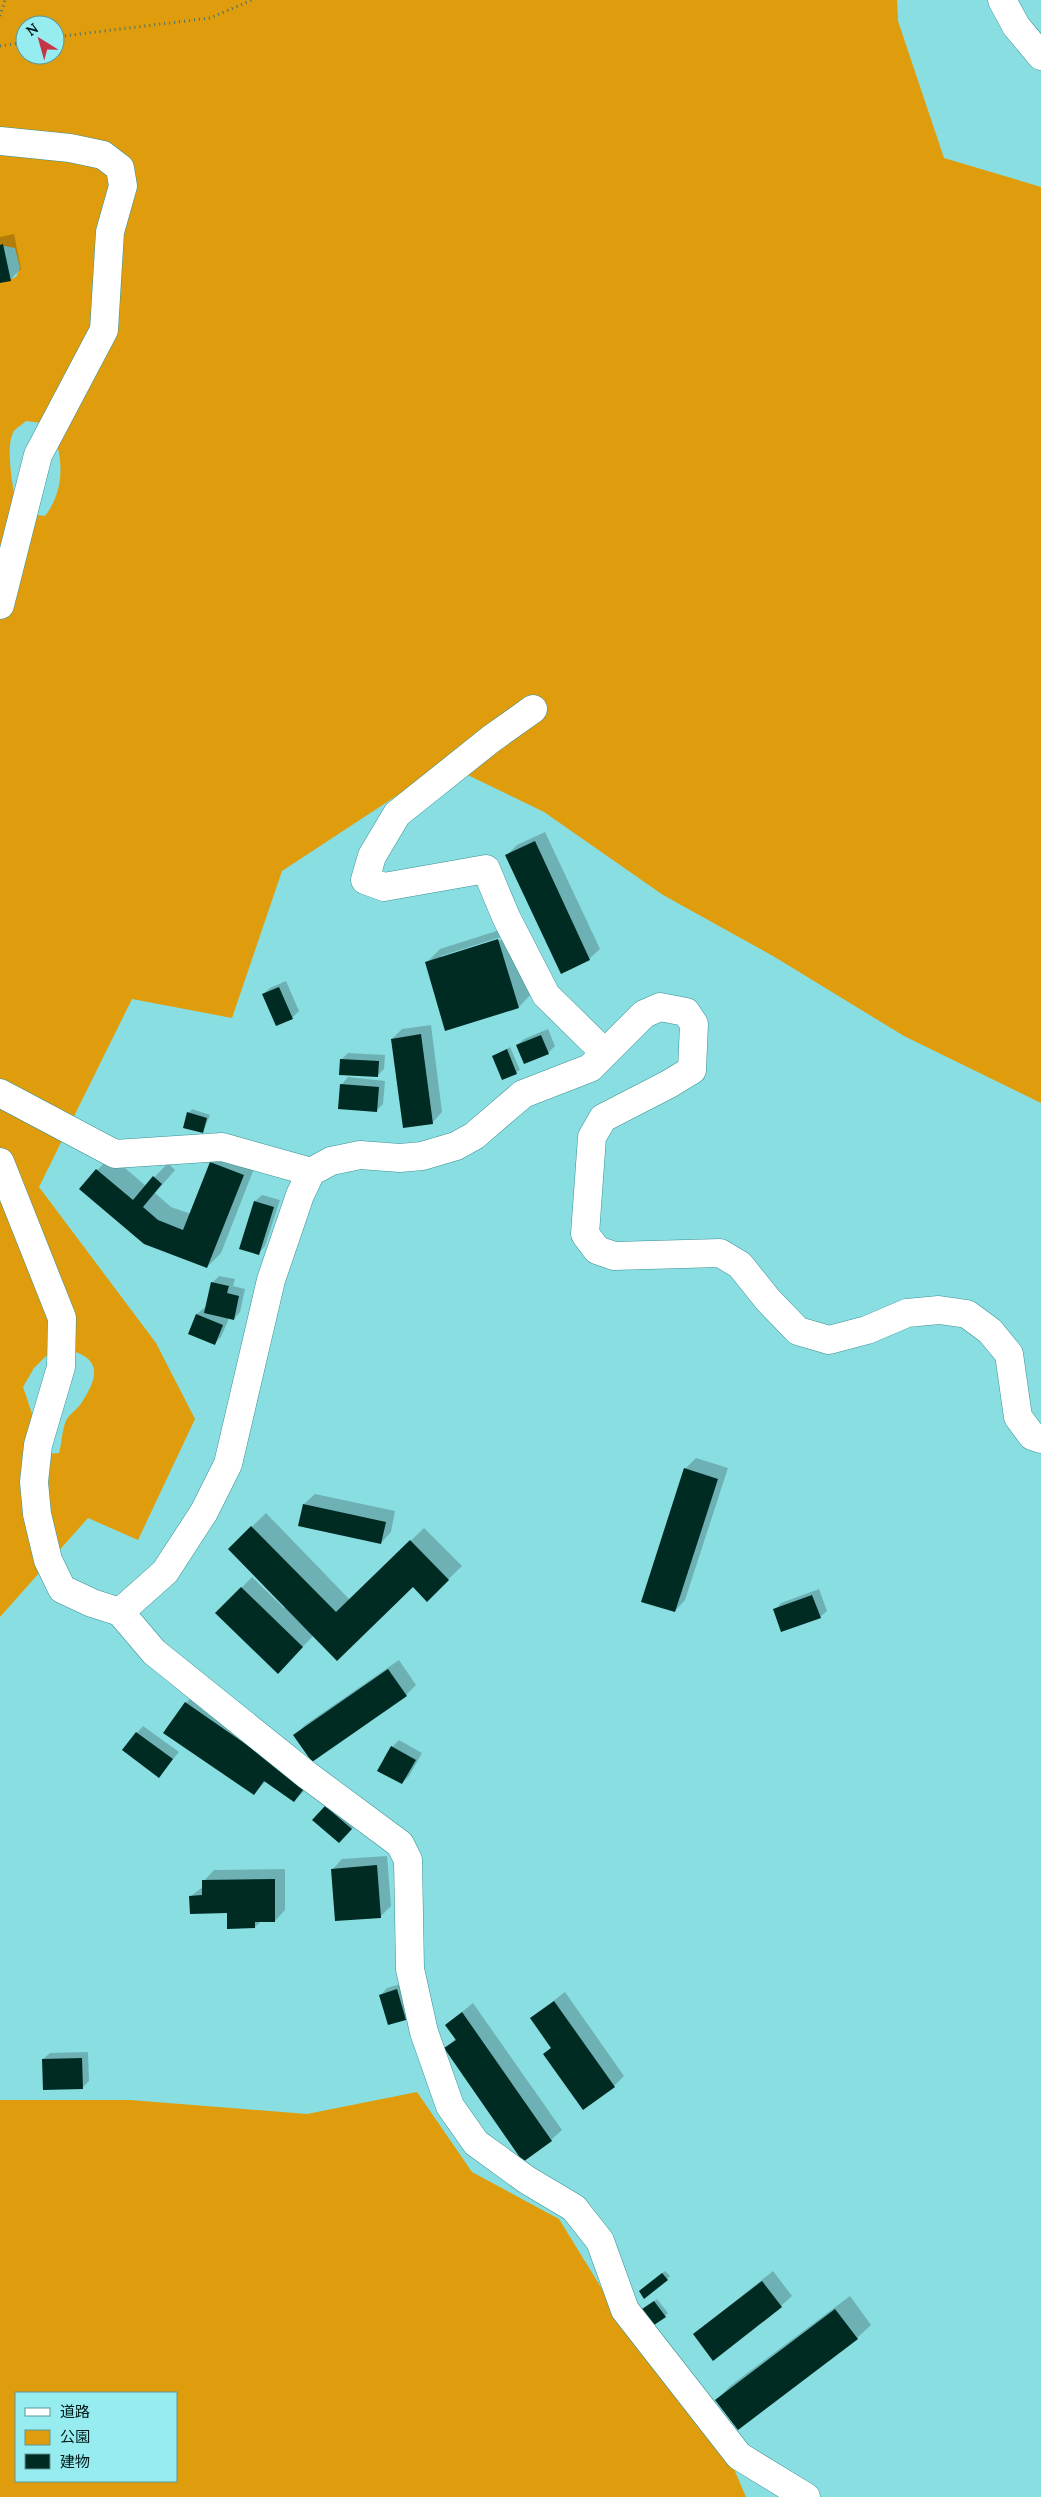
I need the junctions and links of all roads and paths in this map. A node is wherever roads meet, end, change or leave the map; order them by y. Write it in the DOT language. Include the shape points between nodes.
graph roads {
  1 [pos="5,0"];
  2 [pos="252,0"];
  3 [pos="1002,0"];
  4 [pos="0,16"];
  5 [pos="1028,28"];
  6 [pos="65,36"];
  7 [pos="15,44"];
  8 [pos="0,46"];
  9 [pos="1041,56"];
  10 [pos="0,141"];
  11 [pos="0,605"];
  12 [pos="533,709"];
  13 [pos="605,1053"];
  14 [pos="0,1093"];
  15 [pos="0,1162"];
  16 [pos="311,1172"];
  17 [pos="1041,1439"];
  18 [pos="120,1612"];
  19 [pos="806,2497"];
  1 -- 4 [label="path"];
  2 -- 6 [label="path" via="210,18"];
  3 -- 5 [label="street"];
  5 -- 9 [label="street"];
  7 -- 8 [label="path"];
  10 -- 11 [label="street" via="103,155 120,168 123,186 110,232 104,330 38,455"];
  12 -- 13 [label="street" via="398,814 372,856 364,880 384,887 486,869 506,918 546,995"];
  13 -- 16 [label="street" via="590,1068 523,1094 474,1136 456,1146 422,1156 360,1155 331,1161"];
  13 -- 17 [label="street" via="644,1014 660,1007 686,1012 694,1024 692,1070 602,1118 592,1137 585,1234 597,1250 614,1256 720,1253 740,1265 798,1332 829,1340 867,1330 907,1313 939,1310 967,1314 990,1331 1009,1354 1018,1418 1032,1436"];
  14 -- 16 [label="street" via="114,1154 222,1147"];
  15 -- 18 [label="street" via="62,1318 61,1367 38,1445 34,1482 37,1514 48,1560 62,1589"];
  16 -- 18 [label="street" via="271,1280 228,1464 204,1512 165,1572"];
  18 -- 19 [label="street" via="154,1652 307,1775 400,1844 408,1860 410,1969 424,2032 450,2106 476,2143 527,2180 574,2208 600,2241 625,2310 738,2456"];
}
